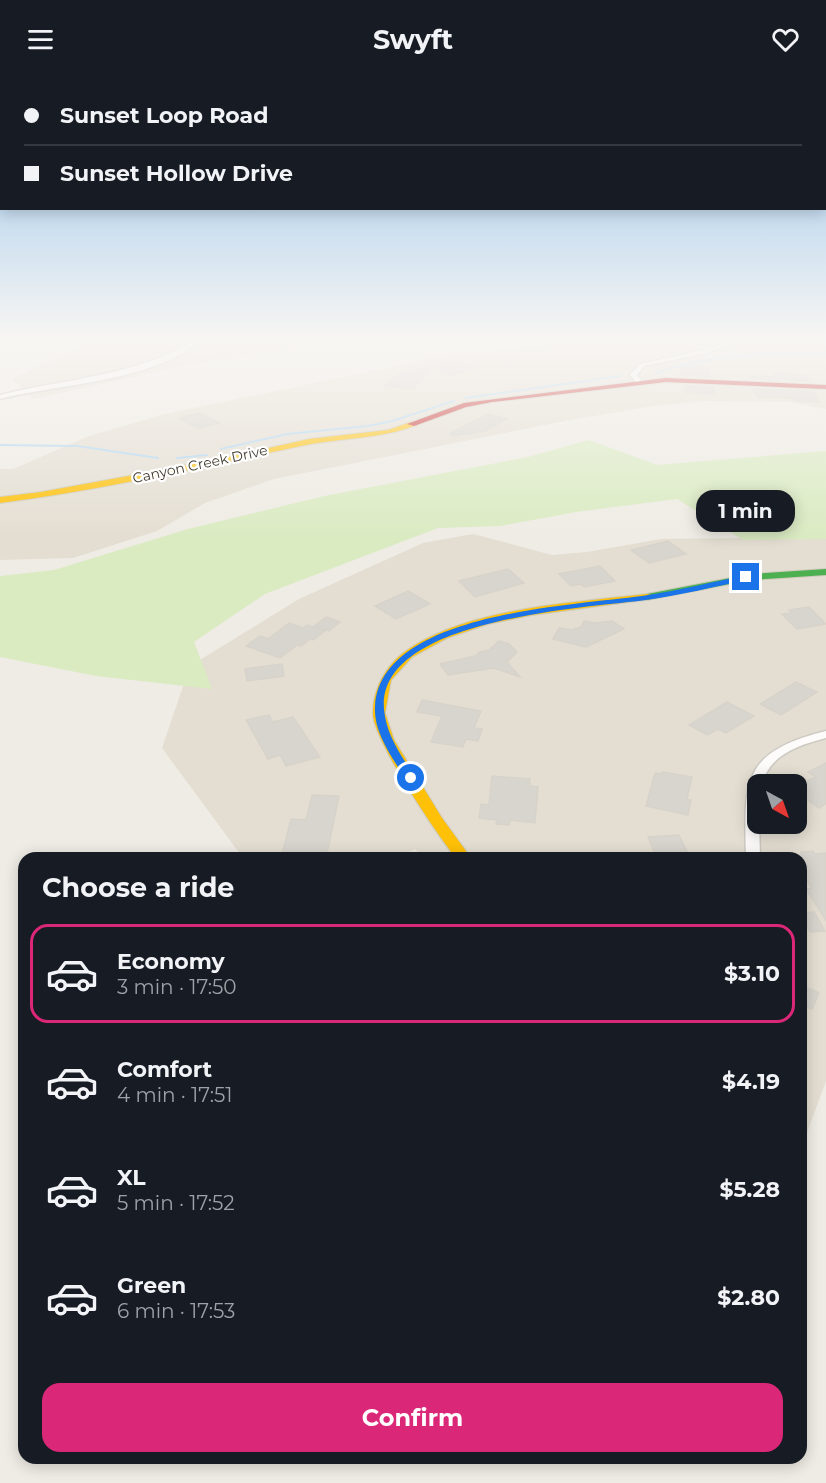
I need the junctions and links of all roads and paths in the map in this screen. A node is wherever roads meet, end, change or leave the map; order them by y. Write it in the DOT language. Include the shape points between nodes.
graph roads {
  1 [pos="464,407"];
  2 [pos="0,500"];
  3 [pos="826,572"];
  4 [pos="826,734"];
  5 [pos="459,852"];
  6 [pos="753,852"];
  1 -- 2 [label="street, Canyon Creek Drive" via="389,432 298,444 210,464"];
  3 -- 5 [label="street" via="746,577 648,597 501,617 462,628 421,647 394,669 383,686 379,708 387,741"];
  4 -- 6 [label="street" via="788,747 759,773 752,798"];
}
